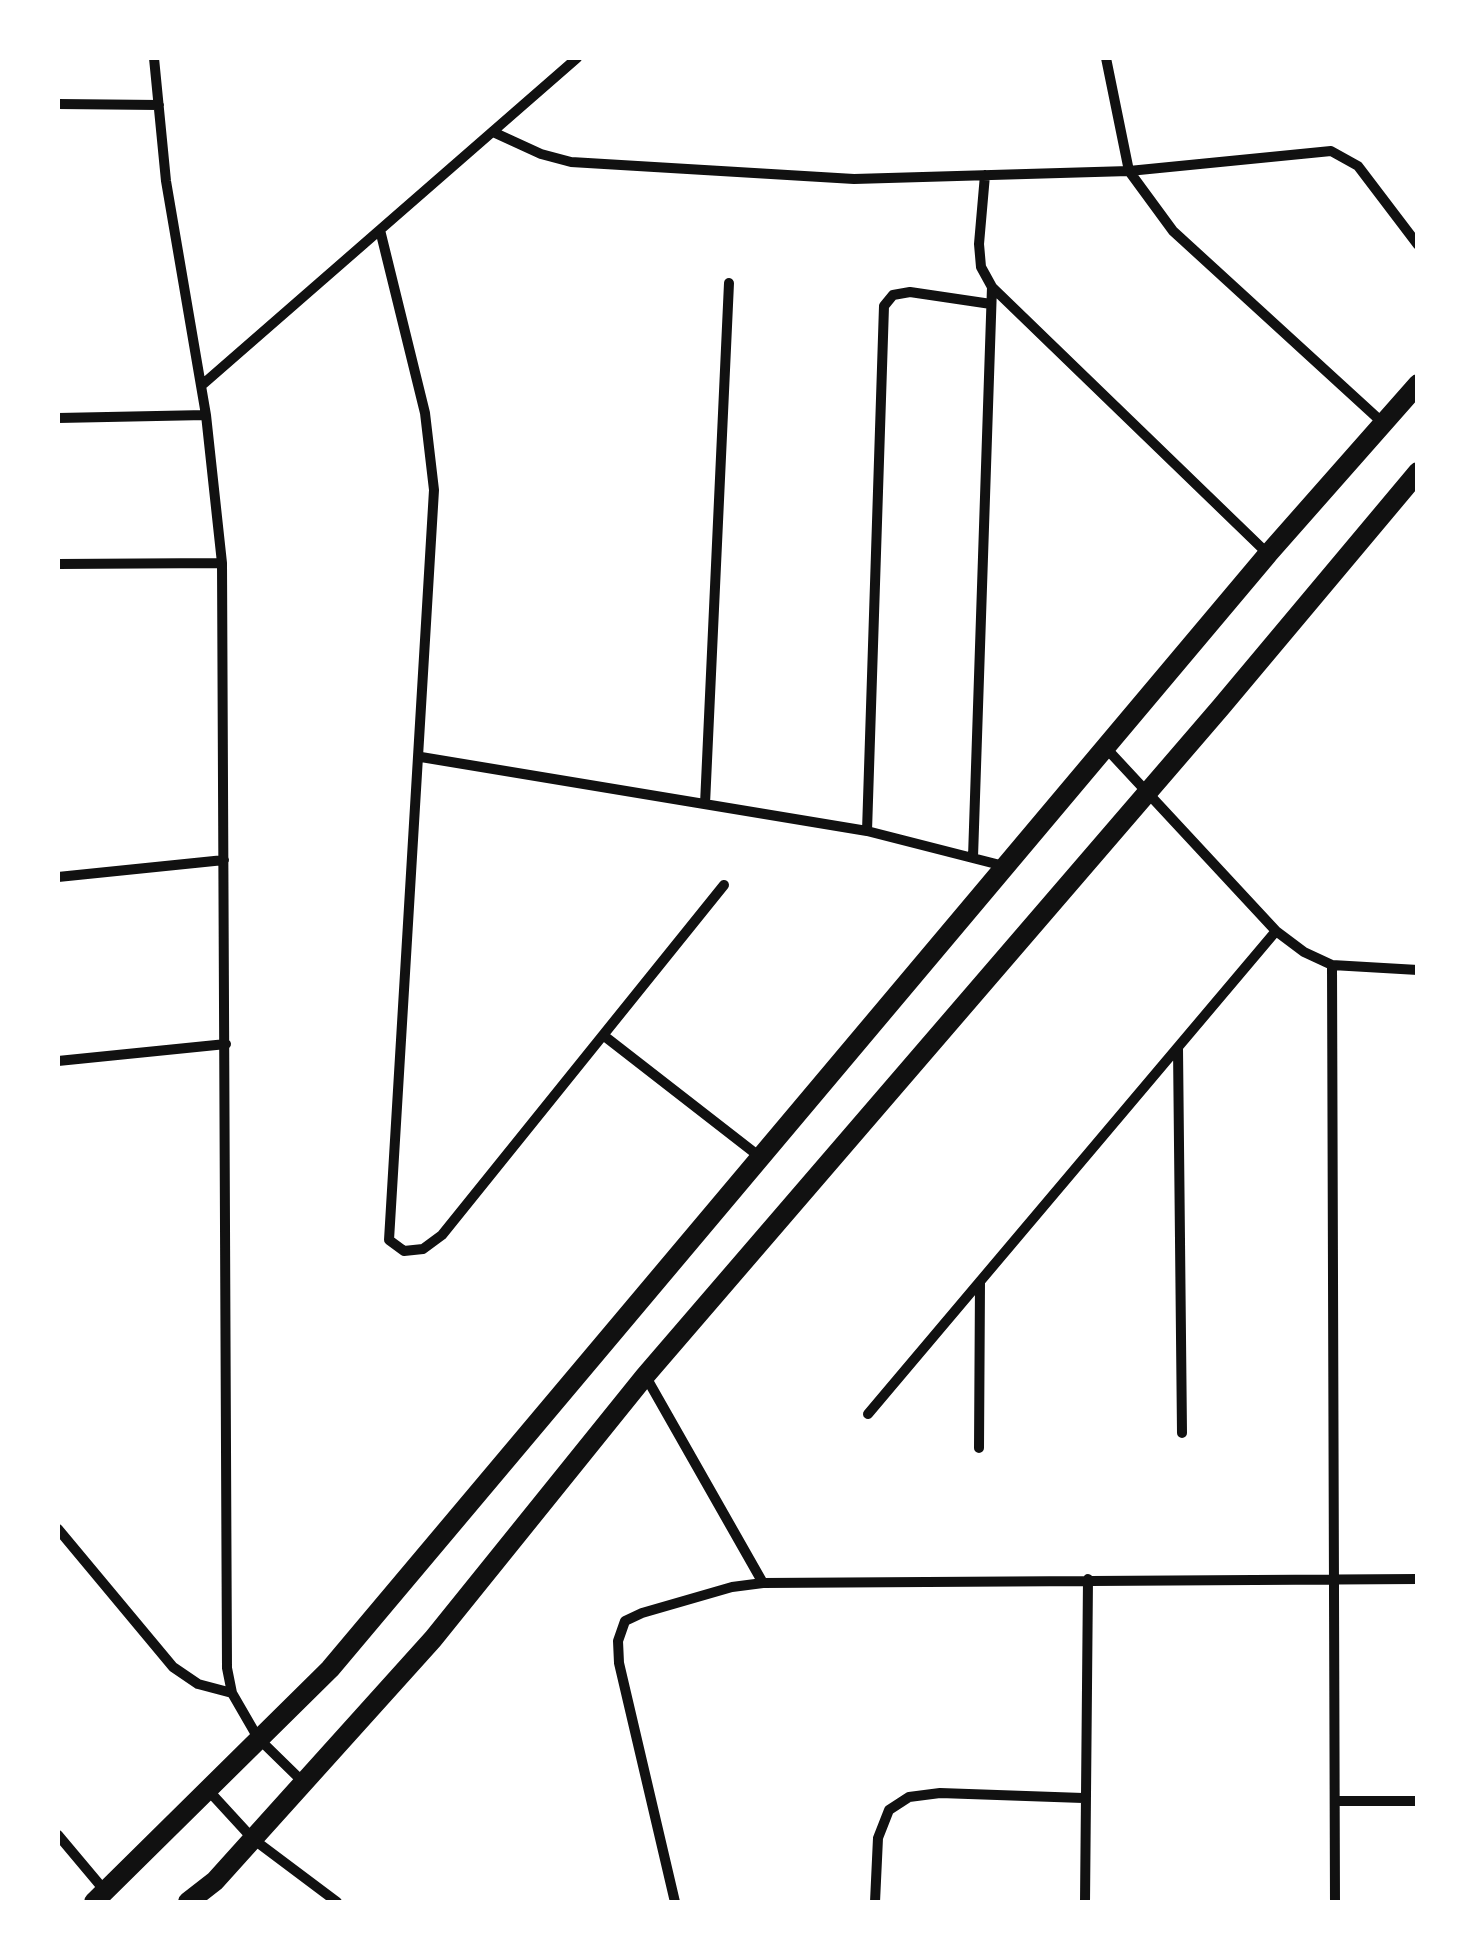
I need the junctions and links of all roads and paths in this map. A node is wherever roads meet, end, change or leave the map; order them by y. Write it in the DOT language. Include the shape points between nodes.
graph roads {
  1 [pos="154,58"];
  2 [pos="577,58"];
  3 [pos="1106,58"];
  4 [pos="58,104"];
  5 [pos="159,105"];
  6 [pos="493,132"];
  7 [pos="1129,171"];
  8 [pos="985,175"];
  9 [pos="380,230"];
  10 [pos="1418,246"];
  11 [pos="728,283"];
  12 [pos="992,288"];
  13 [pos="991,304"];
  14 [pos="1418,384"];
  15 [pos="202,386"];
  16 [pos="206,415"];
  17 [pos="58,418"];
  18 [pos="1384,424"];
  19 [pos="1418,472"];
  20 [pos="1268,554"];
  21 [pos="222,563"];
  22 [pos="58,564"];
  23 [pos="1106,747"];
  24 [pos="421,758"];
  25 [pos="1147,792"];
  26 [pos="704,804"];
  27 [pos="866,830"];
  28 [pos="974,857"];
  29 [pos="224,860"];
  30 [pos="1006,866"];
  31 [pos="58,878"];
  32 [pos="724,885"];
  33 [pos="1276,931"];
  34 [pos="1332,965"];
  35 [pos="1418,970"];
  36 [pos="603,1035"];
  37 [pos="226,1044"];
  38 [pos="1178,1047"];
  39 [pos="58,1061"];
  40 [pos="760,1157"];
  41 [pos="980,1281"];
  42 [pos="646,1376"];
  43 [pos="868,1414"];
  44 [pos="1182,1433"];
  45 [pos="978,1448"];
  46 [pos="58,1528"];
  47 [pos="1088,1579"];
  48 [pos="1418,1579"];
  49 [pos="1333,1581"];
  50 [pos="763,1583"];
  51 [pos="232,1693"];
  52 [pos="258,1738"];
  53 [pos="304,1783"];
  54 [pos="208,1789"];
  55 [pos="1083,1798"];
  56 [pos="1335,1801"];
  57 [pos="1418,1801"];
  58 [pos="58,1835"];
  59 [pos="253,1839"];
  60 [pos="100,1897"];
  61 [pos="188,1902"];
  62 [pos="338,1902"];
  63 [pos="675,1902"];
  64 [pos="875,1902"];
  65 [pos="1085,1902"];
  66 [pos="1335,1902"];
  1 -- 5 [label="street"];
  2 -- 6 [label="street"];
  3 -- 7 [label="street"];
  4 -- 5 [label="street"];
  5 -- 15 [label="street"];
  6 -- 8 [label="street" via="571,162 854,179"];
  6 -- 9 [label="street"];
  7 -- 8 [label="street"];
  7 -- 10 [label="street" via="1332,151 1358,166"];
  7 -- 18 [label="street" via="1172,231"];
  8 -- 12 [label="street" via="979,244"];
  9 -- 15 [label="street"];
  9 -- 24 [label="street" via="432,450"];
  11 -- 26 [label="street"];
  12 -- 13 [label="street"];
  12 -- 20 [label="street"];
  13 -- 27 [label="street" via="910,292 892,295 884,306"];
  13 -- 28 [label="street"];
  14 -- 18 [label="main road"];
  15 -- 16 [label="street"];
  16 -- 17 [label="street"];
  16 -- 21 [label="street"];
  18 -- 20 [label="main road"];
  19 -- 25 [label="main road"];
  20 -- 23 [label="main road"];
  21 -- 22 [label="street"];
  21 -- 29 [label="street"];
  23 -- 25 [label="street"];
  23 -- 30 [label="main road"];
  24 -- 26 [label="street"];
  24 -- 36 [label="street" via="389,1240 404,1251 423,1249 442,1235"];
  25 -- 33 [label="street"];
  25 -- 42 [label="main road"];
  26 -- 27 [label="street"];
  27 -- 28 [label="street"];
  28 -- 30 [label="street"];
  29 -- 31 [label="street"];
  29 -- 37 [label="street"];
  30 -- 40 [label="main road"];
  32 -- 36 [label="street"];
  33 -- 34 [label="street"];
  33 -- 38 [label="street"];
  34 -- 35 [label="street"];
  34 -- 49 [label="street"];
  36 -- 40 [label="street"];
  37 -- 39 [label="street"];
  37 -- 51 [label="street" via="226,1668"];
  38 -- 41 [label="street"];
  38 -- 44 [label="street"];
  40 -- 52 [label="main road" via="330,1668"];
  41 -- 43 [label="street"];
  41 -- 45 [label="street"];
  42 -- 50 [label="street"];
  42 -- 53 [label="main road" via="433,1639"];
  46 -- 51 [label="street" via="173,1668"];
  47 -- 49 [label="street"];
  47 -- 50 [label="street"];
  47 -- 55 [label="street"];
  48 -- 49 [label="street"];
  49 -- 56 [label="street"];
  50 -- 63 [label="street" via="642,1613 625,1621 618,1641"];
  51 -- 52 [label="street"];
  52 -- 53 [label="street"];
  52 -- 54 [label="main road"];
  53 -- 59 [label="main road"];
  54 -- 59 [label="street"];
  54 -- 60 [label="main road"];
  55 -- 64 [label="street" via="909,1796 889,1810 878,1838"];
  55 -- 65 [label="street"];
  56 -- 57 [label="street"];
  56 -- 66 [label="street"];
  58 -- 60 [label="street"];
  59 -- 61 [label="main road"];
  59 -- 62 [label="street"];
}
